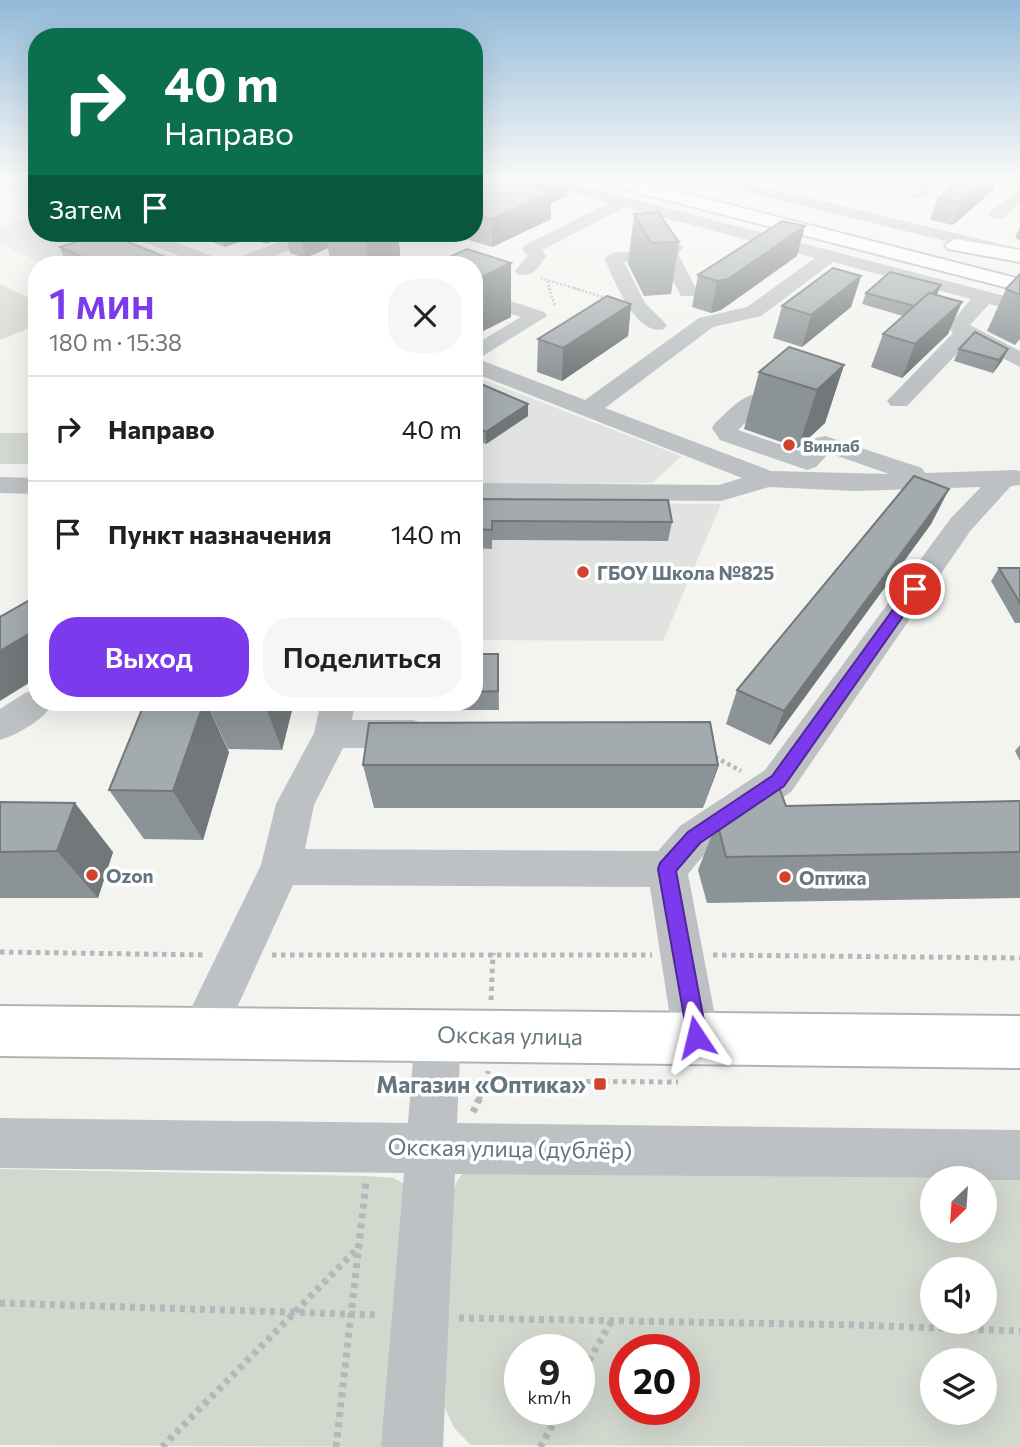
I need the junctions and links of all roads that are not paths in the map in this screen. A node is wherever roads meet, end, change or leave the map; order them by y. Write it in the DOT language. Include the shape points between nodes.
graph roads {
  1 [pos="171,247"];
  2 [pos="282,247"];
  3 [pos="536,247"];
  4 [pos="675,247"];
  5 [pos="789,247"];
  6 [pos="872,247"];
  7 [pos="910,247"];
  8 [pos="961,247"];
  9 [pos="985,247"];
  10 [pos="668,253"];
  11 [pos="1020,255"];
  12 [pos="196,256"];
  13 [pos="258,256"];
  14 [pos="828,257"];
  15 [pos="913,257"];
  16 [pos="524,270"];
  17 [pos="1020,273"];
  18 [pos="1020,285"];
  19 [pos="688,292"];
  20 [pos="1020,294"];
  21 [pos="984,297"];
  22 [pos="483,298"];
  23 [pos="1020,306"];
  24 [pos="657,325"];
  25 [pos="966,332"];
  26 [pos="515,357"];
  27 [pos="1020,360"];
  28 [pos="483,361"];
  29 [pos="483,363"];
  30 [pos="483,365"];
  31 [pos="756,400"];
  32 [pos="899,401"];
  33 [pos="588,409"];
  34 [pos="729,435"];
  35 [pos="708,456"];
  36 [pos="1012,478"];
  37 [pos="768,479"];
  38 [pos="933,481"];
  39 [pos="0,485"];
  40 [pos="28,486"];
  41 [pos="483,491"];
  42 [pos="28,708"];
  43 [pos="335,718"];
  44 [pos="0,726"];
  45 [pos="440,734"];
  46 [pos="281,867"];
  47 [pos="667,869"];
  48 [pos="0,1031"];
  49 [pos="202,1033"];
  50 [pos="438,1035"];
  51 [pos="1020,1042"];
  52 [pos="687,1060"];
  53 [pos="0,1143"];
  54 [pos="431,1147"];
  55 [pos="1020,1155"];
  56 [pos="412,1447"];
  1 -- 12 [label="street"];
  2 -- 13 [label="street"];
  3 -- 16 [label="street" via="531,249 537,256"];
  4 -- 10 [label="street"];
  5 -- 14 [label="street"];
  6 -- 15 [label="main road"];
  7 -- 17 [label="main road"];
  8 -- 11 [label="main road"];
  9 -- 11 [label="street"];
  10 -- 19 [label="street"];
  10 -- 24 [label="street" via="614,258 637,306"];
  14 -- 21 [label="street"];
  14 -- 33 [label="street" via="754,312 706,322"];
  15 -- 18 [label="main road"];
  15 -- 20 [label="main road"];
  21 -- 23 [label="street"];
  21 -- 25 [label="street" via="958,327"];
  22 -- 28 [label="street" via="537,316"];
  25 -- 27 [label="street"];
  25 -- 32 [label="street"];
  26 -- 29 [label="street"];
  30 -- 33 [label="street"];
  31 -- 34 [label="street" via="724,428"];
  33 -- 35 [label="street"];
  34 -- 35 [label="street"];
  34 -- 38 [label="street" via="807,462 825,443"];
  35 -- 37 [label="street"];
  36 -- 38 [label="street"];
  36 -- 47 [label="street" via="961,524 778,781 694,838"];
  37 -- 38 [label="street"];
  37 -- 41 [label="street" via="721,493"];
  39 -- 40 [label="street"];
  42 -- 44 [label="street"];
  43 -- 45 [label="street"];
  43 -- 46 [label="street" via="295,804"];
  46 -- 47 [label="street"];
  46 -- 49 [label="street"];
  47 -- 52 [label="street" via="682,955"];
  48 -- 49 [label="main road, Окская улица"];
  49 -- 50 [label="main road, Окская улица"];
  50 -- 52 [label="main road, Окская улица"];
  50 -- 54 [label="street"];
  51 -- 52 [label="main road, Окская улица"];
  53 -- 54 [label="street, Окская улица (дублёр)"];
  54 -- 55 [label="street, Окская улица (дублёр)"];
  54 -- 56 [label="street"];
}
